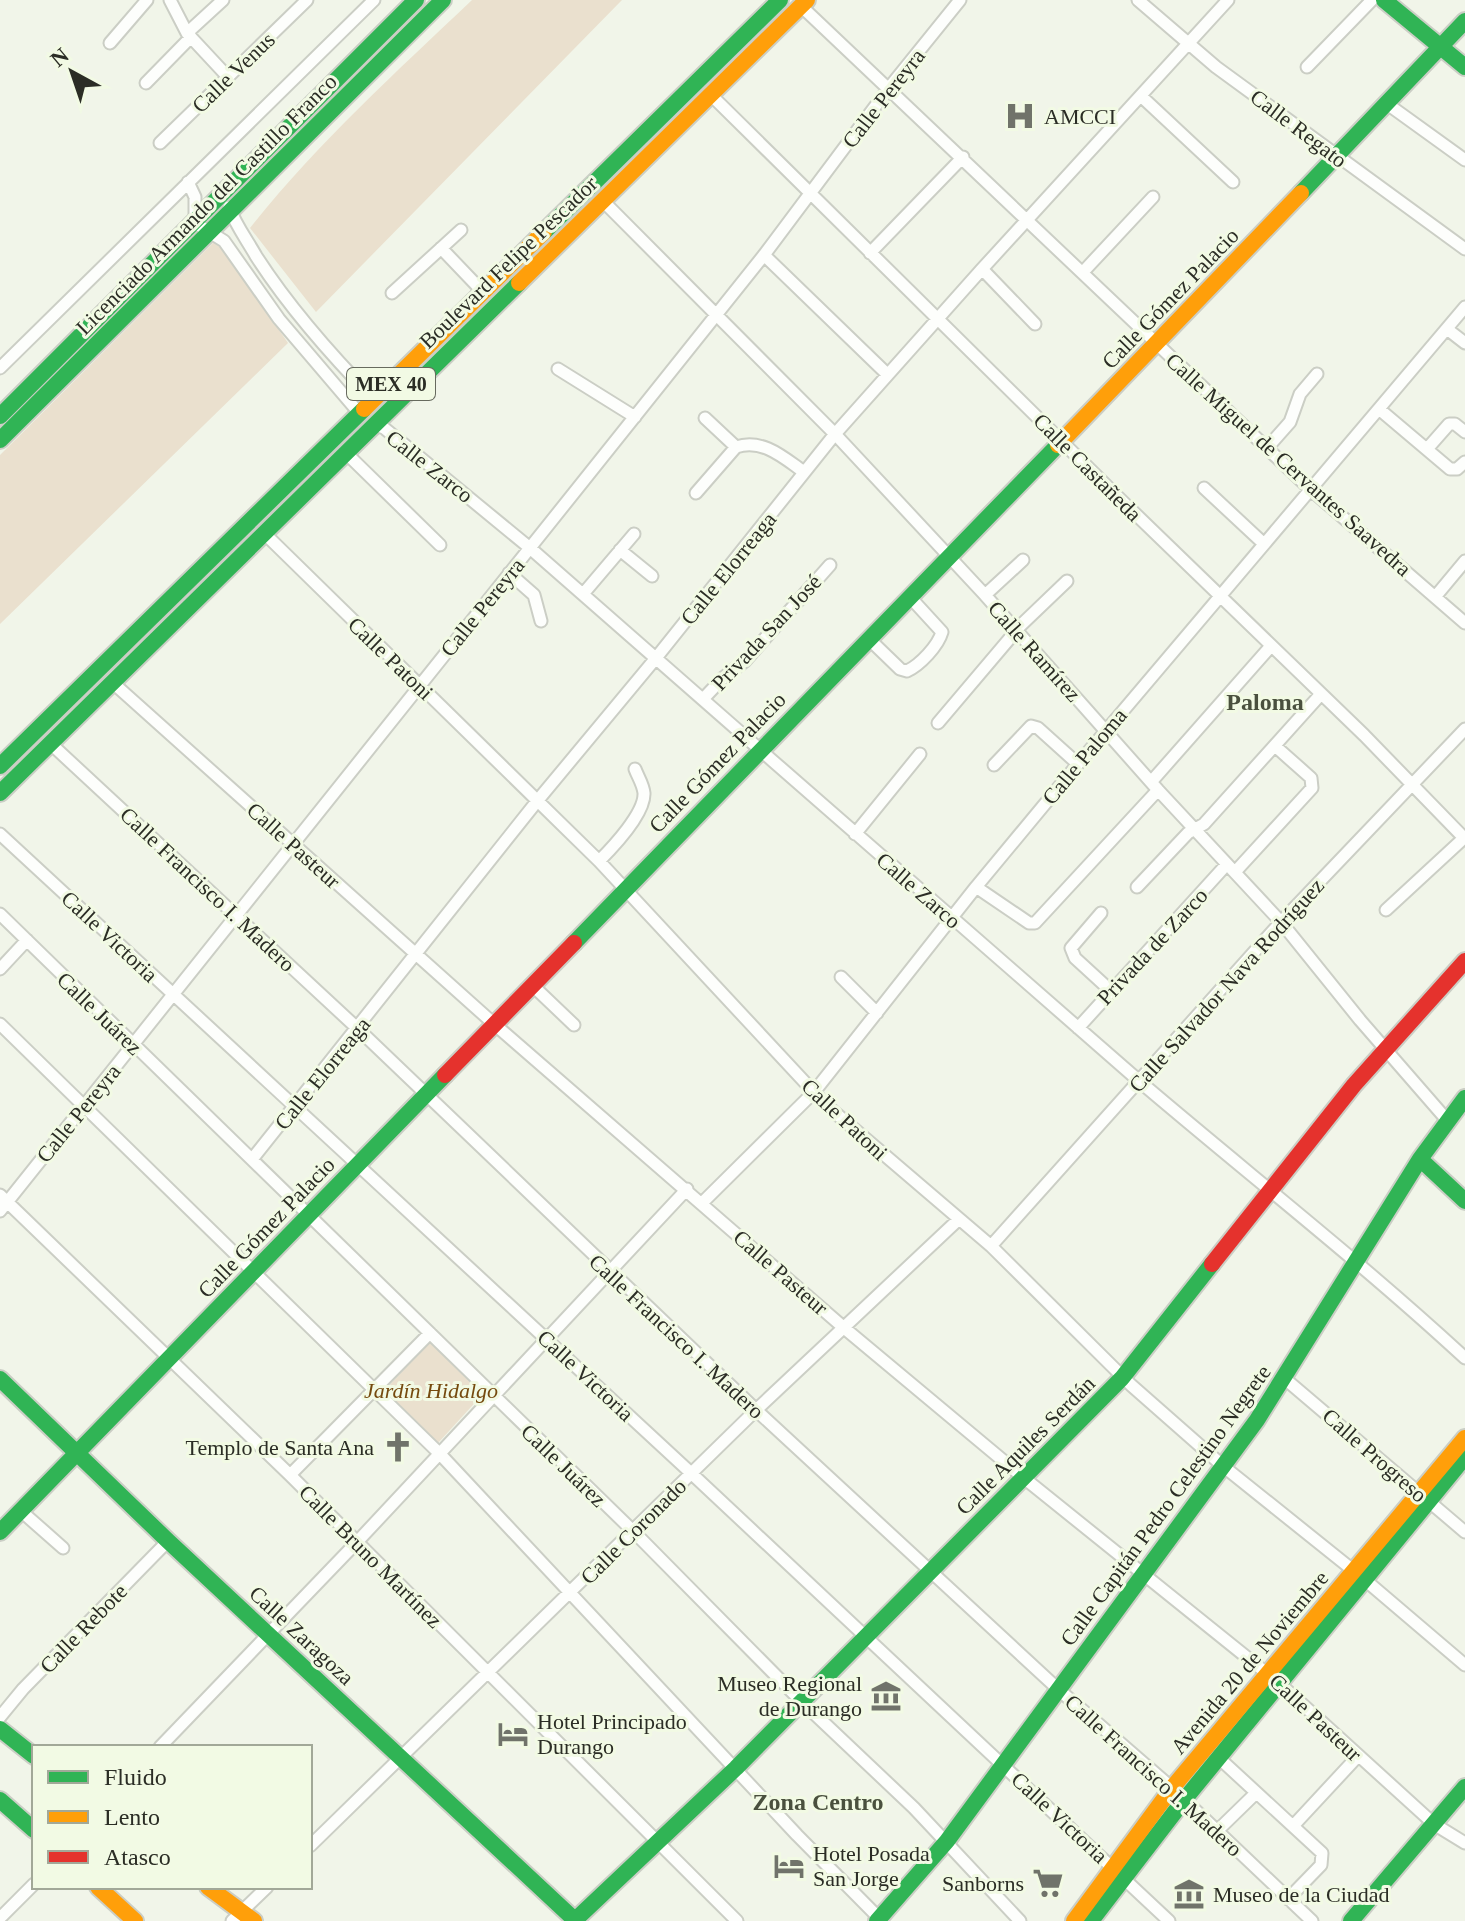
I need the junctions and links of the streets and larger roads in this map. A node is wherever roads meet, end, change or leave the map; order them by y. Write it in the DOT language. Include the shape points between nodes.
graph roads {
  1 [pos="147,0"];
  2 [pos="170,0"];
  3 [pos="223,0"];
  4 [pos="307,0"];
  5 [pos="374,0"];
  6 [pos="416,0"];
  7 [pos="443,0"];
  8 [pos="780,0"];
  9 [pos="960,0"];
  10 [pos="1138,0"];
  11 [pos="1228,0"];
  12 [pos="1372,0"];
  13 [pos="1384,0"];
  14 [pos="804,3"];
  15 [pos="1465,21"];
  16 [pos="189,35"];
  17 [pos="110,43"];
  18 [pos="1190,43"];
  19 [pos="1440,47"];
  20 [pos="1307,67"];
  21 [pos="1465,67"];
  22 [pos="228,77"];
  23 [pos="146,83"];
  24 [pos="889,88"];
  25 [pos="710,94"];
  26 [pos="1142,97"];
  27 [pos="1386,103"];
  28 [pos="160,143"];
  29 [pos="1336,156"];
  30 [pos="963,157"];
  31 [pos="1465,160"];
  32 [pos="597,180"];
  33 [pos="188,182"];
  34 [pos="1233,182"];
  35 [pos="225,191"];
  36 [pos="810,194"];
  37 [pos="1153,197"];
  38 [pos="602,200"];
  39 [pos="230,210"];
  40 [pos="1028,219"];
  41 [pos="203,227"];
  42 [pos="461,230"];
  43 [pos="441,248"];
  44 [pos="1465,249"];
  45 [pos="870,253"];
  46 [pos="764,255"];
  47 [pos="982,269"];
  48 [pos="1083,272"];
  49 [pos="392,293"];
  50 [pos="484,293"];
  51 [pos="1465,307"];
  52 [pos="717,314"];
  53 [pos="937,319"];
  54 [pos="1035,324"];
  55 [pos="1447,329"];
  56 [pos="1157,343"];
  57 [pos="1465,343"];
  58 [pos="0,368"];
  59 [pos="558,369"];
  60 [pos="887,374"];
  61 [pos="1317,374"];
  62 [pos="375,400"];
  63 [pos="1379,409"];
  64 [pos="0,416"];
  65 [pos="635,417"];
  66 [pos="705,418"];
  67 [pos="367,419"];
  68 [pos="1465,432"];
  69 [pos="835,434"];
  70 [pos="0,440"];
  71 [pos="1061,440"];
  72 [pos="736,447"];
  73 [pos="1267,448"];
  74 [pos="1427,449"];
  75 [pos="345,452"];
  76 [pos="1465,462"];
  77 [pos="804,472"];
  78 [pos="288,483"];
  79 [pos="311,486"];
  80 [pos="1204,488"];
  81 [pos="1309,488"];
  82 [pos="696,493"];
  83 [pos="262,508"];
  84 [pos="264,533"];
  85 [pos="634,534"];
  86 [pos="1263,543"];
  87 [pos="440,545"];
  88 [pos="530,548"];
  89 [pos="620,550"];
  90 [pos="948,555"];
  91 [pos="1023,560"];
  92 [pos="1465,561"];
  93 [pos="830,565"];
  94 [pos="509,573"];
  95 [pos="652,576"];
  96 [pos="1067,581"];
  97 [pos="583,594"];
  98 [pos="985,595"];
  99 [pos="1218,595"];
  100 [pos="909,596"];
  101 [pos="1435,597"];
  102 [pos="541,621"];
  103 [pos="1465,623"];
  104 [pos="1016,631"];
  105 [pos="868,638"];
  106 [pos="1271,646"];
  107 [pos="656,658"];
  108 [pos="112,682"];
  109 [pos="418,685"];
  110 [pos="1321,694"];
  111 [pos="71,697"];
  112 [pos="703,699"];
  113 [pos="938,723"];
  114 [pos="1465,729"];
  115 [pos="1105,730"];
  116 [pos="50,743"];
  117 [pos="1275,746"];
  118 [pos="760,749"];
  119 [pos="920,754"];
  120 [pos="1078,764"];
  121 [pos="994,765"];
  122 [pos="0,766"];
  123 [pos="635,769"];
  124 [pos="1412,783"];
  125 [pos="1155,786"];
  126 [pos="0,793"];
  127 [pos="538,800"];
  128 [pos="1196,829"];
  129 [pos="0,834"];
  130 [pos="855,834"];
  131 [pos="1465,839"];
  132 [pos="292,844"];
  133 [pos="599,861"];
  134 [pos="1231,868"];
  135 [pos="1137,887"];
  136 [pos="625,888"];
  137 [pos="978,889"];
  138 [pos="1386,910"];
  139 [pos="1101,913"];
  140 [pos="0,914"];
  141 [pos="236,914"];
  142 [pos="951,918"];
  143 [pos="1281,922"];
  144 [pos="27,940"];
  145 [pos="416,954"];
  146 [pos="1465,961"];
  147 [pos="0,969"];
  148 [pos="841,977"];
  149 [pos="531,984"];
  150 [pos="1111,991"];
  151 [pos="173,994"];
  152 [pos="877,1013"];
  153 [pos="493,1023"];
  154 [pos="0,1024"];
  155 [pos="574,1025"];
  156 [pos="357,1028"];
  157 [pos="1078,1028"];
  158 [pos="133,1045"];
  159 [pos="1384,1049"];
  160 [pos="1139,1081"];
  161 [pos="814,1092"];
  162 [pos="425,1095"];
  163 [pos="1465,1098"];
  164 [pos="83,1105"];
  165 [pos="296,1106"];
  166 [pos="1447,1120"];
  167 [pos="253,1158"];
  168 [pos="1420,1159"];
  169 [pos="358,1163"];
  170 [pos="687,1189"];
  171 [pos="1269,1192"];
  172 [pos="1465,1201"];
  173 [pos="2,1203"];
  174 [pos="702,1203"];
  175 [pos="309,1215"];
  176 [pos="958,1220"];
  177 [pos="991,1246"];
  178 [pos="1357,1263"];
  179 [pos="254,1271"];
  180 [pos="609,1272"];
  181 [pos="843,1327"];
  182 [pos="430,1333"];
  183 [pos="547,1339"];
  184 [pos="168,1358"];
  185 [pos="1465,1358"];
  186 [pos="1122,1378"];
  187 [pos="1284,1378"];
  188 [pos="0,1379"];
  189 [pos="375,1389"];
  190 [pos="493,1397"];
  191 [pos="756,1410"];
  192 [pos="1465,1438"];
  193 [pos="75,1452"];
  194 [pos="440,1454"];
  195 [pos="1465,1457"];
  196 [pos="1223,1466"];
  197 [pos="691,1473"];
  198 [pos="290,1475"];
  199 [pos="1024,1478"];
  200 [pos="1424,1497"];
  201 [pos="20,1510"];
  202 [pos="0,1532"];
  203 [pos="634,1532"];
  204 [pos="1465,1532"];
  205 [pos="168,1541"];
  206 [pos="357,1542"];
  207 [pos="63,1548"];
  208 [pos="930,1571"];
  209 [pos="1144,1575"];
  210 [pos="1359,1575"];
  211 [pos="570,1593"];
  212 [pos="269,1635"];
  213 [pos="866,1639"];
  214 [pos="1465,1665"];
  215 [pos="488,1672"];
  216 [pos="1274,1679"];
  217 [pos="1058,1689"];
  218 [pos="802,1702"];
  219 [pos="0,1717"];
  220 [pos="0,1729"];
  221 [pos="162,1745"];
  222 [pos="32,1754"];
  223 [pos="1358,1756"];
  224 [pos="402,1757"];
  225 [pos="1220,1759"];
  226 [pos="1003,1764"];
  227 [pos="736,1768"];
  228 [pos="1465,1787"];
  229 [pos="1256,1793"];
  230 [pos="1178,1794"];
  231 [pos="0,1800"];
  232 [pos="1434,1824"];
  233 [pos="1293,1826"];
  234 [pos="32,1828"];
  235 [pos="1217,1831"];
  236 [pos="657,1841"];
  237 [pos="947,1841"];
  238 [pos="1465,1843"];
  239 [pos="312,1844"];
  240 [pos="1118,1873"];
  241 [pos="32,1886"];
  242 [pos="100,1889"];
  243 [pos="210,1889"];
  244 [pos="265,1889"];
  245 [pos="1288,1899"];
  246 [pos="0,1918"];
  247 [pos="242,1918"];
  248 [pos="880,1920"];
  249 [pos="135,1921"];
  250 [pos="575,1921"];
  251 [pos="737,1921"];
  252 [pos="1020,1921"];
  253 [pos="1074,1921"];
  254 [pos="1091,1921"];
  255 [pos="1169,1921"];
  256 [pos="1312,1921"];
  257 [pos="1351,1921"];
  1 -- 17 [label="street"];
  2 -- 16 [label="street"];
  3 -- 16 [label="street"];
  4 -- 22 [label="street, Calle Venus"];
  5 -- 33 [label="street"];
  6 -- 35 [label="street, Licenciado Armando del Castillo Franco"];
  7 -- 39 [label="street, Licenciado Armando del Castillo Franco"];
  8 -- 32 [label="street, Boulevard Felipe Pescador / MEX 40"];
  9 -- 24 [label="street, Calle Pereyra"];
  10 -- 18 [label="street, Calle Regato"];
  11 -- 18 [label="street, Calle Elorreaga"];
  12 -- 20 [label="street"];
  13 -- 19 [label="street"];
  14 -- 24 [label="street, Calle Miguel de Cervantes Saavedra"];
  14 -- 25 [label="street, Boulevard Felipe Pescador / MEX 40"];
  15 -- 19 [label="street, Calle Gómez Palacio"];
  16 -- 22 [label="street"];
  16 -- 23 [label="street"];
  18 -- 26 [label="street, Calle Elorreaga"];
  18 -- 29 [label="street, Calle Regato"];
  19 -- 21 [label="street"];
  19 -- 27 [label="street, Calle Gómez Palacio"];
  22 -- 28 [label="street, Calle Venus"];
  24 -- 30 [label="street, Calle Miguel de Cervantes Saavedra"];
  24 -- 36 [label="street, Calle Pereyra"];
  25 -- 36 [label="street, Calle Castañeda"];
  25 -- 38 [label="street, Boulevard Felipe Pescador / MEX 40"];
  26 -- 34 [label="street"];
  26 -- 40 [label="street, Calle Elorreaga"];
  27 -- 29 [label="street, Calle Gómez Palacio"];
  27 -- 31 [label="street"];
  29 -- 44 [label="street, Calle Regato"];
  29 -- 56 [label="street, Calle Gómez Palacio"];
  30 -- 40 [label="street, Calle Miguel de Cervantes Saavedra"];
  30 -- 45 [label="street"];
  32 -- 38 [label="street"];
  32 -- 50 [label="street, Boulevard Felipe Pescador / MEX 40"];
  33 -- 41 [label="street"];
  33 -- 58 [label="street"];
  35 -- 39 [label="street"];
  35 -- 41 [label="street, Licenciado Armando del Castillo Franco"];
  36 -- 45 [label="street, Calle Castañeda"];
  36 -- 46 [label="street, Calle Pereyra"];
  37 -- 48 [label="street"];
  38 -- 52 [label="street, Calle Ramírez"];
  38 -- 67 [label="street, Boulevard Felipe Pescador / MEX 40"];
  39 -- 41 [label="street, Licenciado Armando del Castillo Franco"];
  39 -- 62 [label="street" via="282,296"];
  40 -- 47 [label="street, Calle Elorreaga"];
  40 -- 48 [label="street, Calle Miguel de Cervantes Saavedra"];
  41 -- 64 [label="street, Licenciado Armando del Castillo Franco"];
  41 -- 67 [label="street, Calle Zarco" via="224,241 279,319"];
  41 -- 70 [label="street, Licenciado Armando del Castillo Franco"];
  42 -- 43 [label="street"];
  43 -- 49 [label="street"];
  43 -- 50 [label="street"];
  45 -- 53 [label="street, Calle Castañeda"];
  46 -- 52 [label="street, Calle Pereyra"];
  46 -- 60 [label="street"];
  47 -- 53 [label="street, Calle Elorreaga"];
  47 -- 54 [label="street"];
  48 -- 56 [label="street, Calle Miguel de Cervantes Saavedra"];
  50 -- 62 [label="street, Boulevard Felipe Pescador / MEX 40"];
  51 -- 55 [label="street, Calle Paloma"];
  52 -- 65 [label="street, Calle Pereyra"];
  52 -- 69 [label="street, Calle Ramírez"];
  53 -- 60 [label="street, Calle Elorreaga"];
  53 -- 71 [label="street, Calle Castañeda"];
  55 -- 57 [label="street"];
  55 -- 63 [label="street, Calle Paloma"];
  56 -- 71 [label="street, Calle Gómez Palacio"];
  56 -- 73 [label="street, Calle Miguel de Cervantes Saavedra"];
  59 -- 65 [label="street"];
  60 -- 69 [label="street, Calle Elorreaga"];
  61 -- 73 [label="street" via="1300,394 1290,422"];
  62 -- 67 [label="street, Boulevard Felipe Pescador / MEX 40"];
  63 -- 74 [label="street"];
  63 -- 81 [label="street, Calle Paloma"];
  65 -- 88 [label="street, Calle Pereyra"];
  66 -- 72 [label="street"];
  67 -- 75 [label="street, Boulevard Felipe Pescador / MEX 40"];
  67 -- 78 [label="street, Boulevard Felipe Pescador / MEX 40"];
  67 -- 88 [label="street, Calle Zarco"];
  68 -- 74 [label="street" via="1449,424"];
  69 -- 77 [label="street, Calle Elorreaga"];
  69 -- 90 [label="street, Calle Ramírez"];
  71 -- 90 [label="street, Calle Gómez Palacio"];
  71 -- 99 [label="street, Calle Castañeda"];
  72 -- 77 [label="street" via="762,446"];
  72 -- 82 [label="street"];
  73 -- 81 [label="street, Calle Miguel de Cervantes Saavedra"];
  74 -- 76 [label="street" via="1453,470"];
  75 -- 79 [label="street, Boulevard Felipe Pescador / MEX 40"];
  75 -- 87 [label="street"];
  77 -- 107 [label="street, Calle Elorreaga"];
  78 -- 79 [label="street" via="301,479"];
  78 -- 83 [label="street, Boulevard Felipe Pescador / MEX 40"];
  79 -- 84 [label="street, Boulevard Felipe Pescador / MEX 40"];
  80 -- 86 [label="street"];
  81 -- 86 [label="street, Calle Paloma"];
  81 -- 101 [label="street, Calle Miguel de Cervantes Saavedra"];
  83 -- 84 [label="street"];
  83 -- 111 [label="street, Boulevard Felipe Pescador / MEX 40"];
  84 -- 108 [label="street, Boulevard Felipe Pescador / MEX 40"];
  84 -- 109 [label="street, Calle Patoni"];
  85 -- 89 [label="street"];
  86 -- 99 [label="street, Calle Paloma"];
  88 -- 94 [label="street, Calle Pereyra"];
  88 -- 97 [label="street, Calle Zarco"];
  89 -- 95 [label="street"];
  89 -- 97 [label="street"];
  90 -- 98 [label="street, Calle Ramírez"];
  90 -- 100 [label="street, Calle Gómez Palacio"];
  91 -- 98 [label="street"];
  92 -- 101 [label="street"];
  93 -- 112 [label="street, Privada San José" via="745,661"];
  94 -- 102 [label="street" via="534,595"];
  94 -- 109 [label="street, Calle Pereyra"];
  96 -- 104 [label="street"];
  97 -- 107 [label="street, Calle Zarco"];
  98 -- 104 [label="street, Calle Ramírez"];
  99 -- 106 [label="street, Calle Castañeda"];
  99 -- 115 [label="street, Calle Paloma"];
  100 -- 105 [label="street, Calle Gómez Palacio"];
  100 -- 105 [label="street" via="942,632 914,667 900,669"];
  101 -- 103 [label="street, Calle Miguel de Cervantes Saavedra"];
  104 -- 113 [label="street"];
  104 -- 115 [label="street, Calle Ramírez"];
  105 -- 118 [label="street, Calle Gómez Palacio"];
  106 -- 110 [label="street, Calle Castañeda"];
  106 -- 125 [label="street"];
  107 -- 112 [label="street, Calle Zarco"];
  107 -- 127 [label="street, Calle Elorreaga"];
  108 -- 116 [label="street, Boulevard Felipe Pescador / MEX 40"];
  108 -- 132 [label="street, Calle Pasteur"];
  109 -- 127 [label="street, Calle Patoni"];
  109 -- 132 [label="street, Calle Pereyra"];
  110 -- 117 [label="street"];
  110 -- 124 [label="street, Calle Castañeda"];
  111 -- 116 [label="street" via="50,725"];
  111 -- 122 [label="street, Boulevard Felipe Pescador / MEX 40"];
  112 -- 118 [label="street, Calle Zarco"];
  114 -- 124 [label="street, Calle Salvador Nava Rodríguez"];
  115 -- 120 [label="street, Calle Paloma"];
  115 -- 125 [label="street, Calle Ramírez"];
  116 -- 126 [label="street, Boulevard Felipe Pescador / MEX 40"];
  116 -- 141 [label="street, Calle Francisco I. Madero"];
  117 -- 128 [label="street"];
  117 -- 134 [label="street, Privada de Zarco" via="1313,783"];
  118 -- 130 [label="street, Calle Zarco"];
  118 -- 136 [label="street, Calle Gómez Palacio"];
  119 -- 130 [label="street"];
  120 -- 121 [label="street" via="1031,726"];
  120 -- 137 [label="street, Calle Paloma"];
  123 -- 133 [label="street" via="644,798"];
  124 -- 131 [label="street, Calle Castañeda"];
  124 -- 143 [label="street, Calle Salvador Nava Rodríguez"];
  125 -- 128 [label="street, Calle Ramírez"];
  125 -- 137 [label="street" via="1032,924"];
  127 -- 133 [label="street, Calle Patoni"];
  127 -- 145 [label="street, Calle Elorreaga"];
  128 -- 134 [label="street, Calle Ramírez"];
  128 -- 135 [label="street"];
  129 -- 151 [label="street, Calle Victoria"];
  130 -- 142 [label="street, Calle Zarco"];
  131 -- 138 [label="street"];
  132 -- 141 [label="street, Calle Pereyra"];
  132 -- 145 [label="street, Calle Pasteur"];
  133 -- 136 [label="street, Calle Patoni"];
  134 -- 143 [label="street, Calle Ramírez"];
  134 -- 150 [label="street, Privada de Zarco"];
  136 -- 149 [label="street, Calle Gómez Palacio"];
  136 -- 161 [label="street, Calle Patoni"];
  137 -- 142 [label="street, Calle Paloma"];
  139 -- 150 [label="street" via="1071,948"];
  140 -- 144 [label="street, Calle Juárez"];
  141 -- 151 [label="street, Calle Pereyra"];
  141 -- 156 [label="street, Calle Francisco I. Madero"];
  142 -- 152 [label="street, Calle Paloma"];
  142 -- 157 [label="street, Calle Zarco"];
  143 -- 159 [label="street, Calle Ramírez"];
  143 -- 160 [label="street, Calle Salvador Nava Rodríguez"];
  144 -- 147 [label="street"];
  144 -- 158 [label="street, Calle Juárez"];
  145 -- 153 [label="street, Calle Pasteur"];
  145 -- 156 [label="street, Calle Elorreaga"];
  146 -- 159 [label="street, Calle Aquiles Serdán"];
  148 -- 152 [label="street"];
  149 -- 153 [label="street, Calle Gómez Palacio"];
  149 -- 155 [label="street"];
  150 -- 157 [label="street, Privada de Zarco"];
  151 -- 158 [label="street, Calle Pereyra"];
  151 -- 165 [label="street, Calle Victoria"];
  152 -- 161 [label="street, Calle Paloma"];
  153 -- 162 [label="street, Calle Gómez Palacio"];
  153 -- 170 [label="street, Calle Pasteur"];
  154 -- 164 [label="street"];
  156 -- 162 [label="street, Calle Francisco I. Madero"];
  156 -- 165 [label="street, Calle Elorreaga"];
  157 -- 160 [label="street, Calle Zarco"];
  158 -- 164 [label="street, Calle Pereyra"];
  158 -- 167 [label="street, Calle Juárez"];
  159 -- 166 [label="street, Calle Ramírez"];
  159 -- 171 [label="street, Calle Aquiles Serdán"];
  160 -- 171 [label="street, Calle Zarco"];
  160 -- 177 [label="street, Calle Salvador Nava Rodríguez"];
  161 -- 174 [label="street, Calle Paloma"];
  161 -- 176 [label="street, Calle Patoni"];
  162 -- 169 [label="street, Calle Gómez Palacio"];
  162 -- 180 [label="street, Calle Francisco I. Madero"];
  163 -- 166 [label="street, Calle Capitán Pedro Celestino Negrete"];
  164 -- 173 [label="street, Calle Pereyra"];
  164 -- 179 [label="street"];
  165 -- 167 [label="street, Calle Elorreaga"];
  165 -- 169 [label="street, Calle Victoria"];
  166 -- 168 [label="street, Calle Capitán Pedro Celestino Negrete"];
  167 -- 175 [label="street, Calle Juárez"];
  168 -- 172 [label="street"];
  168 -- 178 [label="street, Calle Capitán Pedro Celestino Negrete"];
  169 -- 175 [label="street, Calle Gómez Palacio"];
  169 -- 183 [label="street, Calle Victoria"];
  170 -- 174 [label="street, Calle Pasteur"];
  170 -- 180 [label="street"];
  171 -- 178 [label="street, Calle Zarco"];
  171 -- 186 [label="street, Calle Aquiles Serdán"];
  173 -- 184 [label="street, Calle Bruno Martínez"];
  174 -- 181 [label="street, Calle Pasteur"];
  175 -- 179 [label="street, Calle Gómez Palacio"];
  175 -- 182 [label="street, Calle Juárez"];
  176 -- 177 [label="street, Calle Patoni"];
  176 -- 181 [label="street, Calle Coronado"];
  177 -- 186 [label="street, Calle Patoni"];
  178 -- 185 [label="street, Calle Zarco"];
  178 -- 187 [label="street, Calle Capitán Pedro Celestino Negrete"];
  179 -- 184 [label="street, Calle Gómez Palacio"];
  179 -- 189 [label="street"];
  180 -- 183 [label="street"];
  180 -- 191 [label="street, Calle Francisco I. Madero"];
  181 -- 191 [label="street, Calle Coronado"];
  181 -- 199 [label="street, Calle Pasteur"];
  182 -- 189 [label="street"];
  182 -- 190 [label="street, Calle Juárez"];
  183 -- 190 [label="street"];
  183 -- 197 [label="street, Calle Victoria"];
  184 -- 193 [label="street, Calle Gómez Palacio"];
  184 -- 198 [label="street, Calle Bruno Martínez"];
  186 -- 196 [label="street, Calle Patoni"];
  186 -- 199 [label="street, Calle Aquiles Serdán"];
  187 -- 196 [label="street, Calle Capitán Pedro Celestino Negrete"];
  187 -- 200 [label="street, Calle Progreso"];
  188 -- 193 [label="street, Calle Zaragoza"];
  189 -- 194 [label="street"];
  189 -- 198 [label="street"];
  190 -- 194 [label="street"];
  190 -- 203 [label="street, Calle Juárez"];
  191 -- 197 [label="street, Calle Coronado"];
  191 -- 208 [label="street, Calle Francisco I. Madero"];
  192 -- 200 [label="street, Avenida 20 de Noviembre"];
  193 -- 201 [label="street, Calle Gómez Palacio"];
  193 -- 205 [label="street, Calle Zaragoza"];
  194 -- 206 [label="street"];
  194 -- 211 [label="street"];
  195 -- 200 [label="street, Avenida 20 de Noviembre"];
  196 -- 209 [label="street, Calle Capitán Pedro Celestino Negrete"];
  196 -- 210 [label="street, Calle Patoni"];
  197 -- 203 [label="street, Calle Coronado"];
  197 -- 213 [label="street, Calle Victoria"];
  198 -- 206 [label="street, Calle Bruno Martínez"];
  199 -- 208 [label="street, Calle Aquiles Serdán"];
  199 -- 209 [label="street, Calle Pasteur"];
  200 -- 204 [label="street, Calle Progreso"];
  200 -- 210 [label="street, Avenida 20 de Noviembre"];
  201 -- 202 [label="street, Calle Gómez Palacio"];
  201 -- 207 [label="street"];
  203 -- 211 [label="street, Calle Coronado"];
  203 -- 218 [label="street, Calle Juárez"];
  205 -- 212 [label="street, Calle Zaragoza"];
  205 -- 219 [label="street, Calle Rebote"];
  206 -- 212 [label="street"];
  206 -- 215 [label="street, Calle Bruno Martínez"];
  208 -- 213 [label="street, Calle Aquiles Serdán"];
  208 -- 217 [label="street, Calle Francisco I. Madero"];
  209 -- 216 [label="street, Calle Pasteur"];
  209 -- 217 [label="street, Calle Capitán Pedro Celestino Negrete"];
  210 -- 214 [label="street, Calle Patoni"];
  210 -- 216 [label="street, Avenida 20 de Noviembre"];
  211 -- 215 [label="street, Calle Coronado"];
  211 -- 227 [label="street"];
  212 -- 221 [label="street"];
  212 -- 224 [label="street, Calle Zaragoza"];
  213 -- 218 [label="street, Calle Aquiles Serdán"];
  213 -- 226 [label="street, Calle Victoria"];
  215 -- 224 [label="street, Calle Coronado"];
  215 -- 236 [label="street, Calle Bruno Martínez"];
  216 -- 223 [label="street, Calle Pasteur"];
  216 -- 225 [label="street, Avenida 20 de Noviembre"];
  216 -- 230 [label="street, Avenida 20 de Noviembre"];
  217 -- 226 [label="street, Calle Capitán Pedro Celestino Negrete"];
  217 -- 230 [label="street, Calle Francisco I. Madero"];
  218 -- 227 [label="street, Calle Aquiles Serdán"];
  218 -- 237 [label="street, Calle Juárez"];
  220 -- 222 [label="street"];
  223 -- 232 [label="street, Calle Pasteur"];
  223 -- 233 [label="street"];
  224 -- 239 [label="street, Calle Coronado"];
  224 -- 250 [label="street, Calle Zaragoza"];
  225 -- 229 [label="street"];
  225 -- 230 [label="street, Avenida 20 de Noviembre"];
  226 -- 237 [label="street, Calle Capitán Pedro Celestino Negrete"];
  226 -- 240 [label="street, Calle Victoria"];
  227 -- 236 [label="street, Calle Aquiles Serdán"];
  227 -- 248 [label="street"];
  228 -- 232 [label="street"];
  229 -- 233 [label="street"];
  229 -- 235 [label="street"];
  230 -- 235 [label="street, Calle Francisco I. Madero"];
  230 -- 240 [label="street, Avenida 20 de Noviembre"];
  231 -- 234 [label="street"];
  232 -- 238 [label="street, Calle Pasteur"];
  232 -- 257 [label="street"];
  233 -- 245 [label="street" via="1317,1846 1323,1860"];
  235 -- 245 [label="street, Calle Francisco I. Madero"];
  236 -- 250 [label="street, Calle Aquiles Serdán"];
  236 -- 251 [label="street, Calle Bruno Martínez"];
  237 -- 248 [label="street, Calle Capitán Pedro Celestino Negrete"];
  237 -- 252 [label="street, Calle Juárez"];
  240 -- 253 [label="street, Avenida 20 de Noviembre"];
  240 -- 254 [label="street, Avenida 20 de Noviembre"];
  240 -- 255 [label="street, Calle Victoria"];
  241 -- 246 [label="street"];
  242 -- 249 [label="street"];
  243 -- 247 [label="street"];
  244 -- 247 [label="street"];
  245 -- 256 [label="street, Calle Francisco I. Madero"];
}
